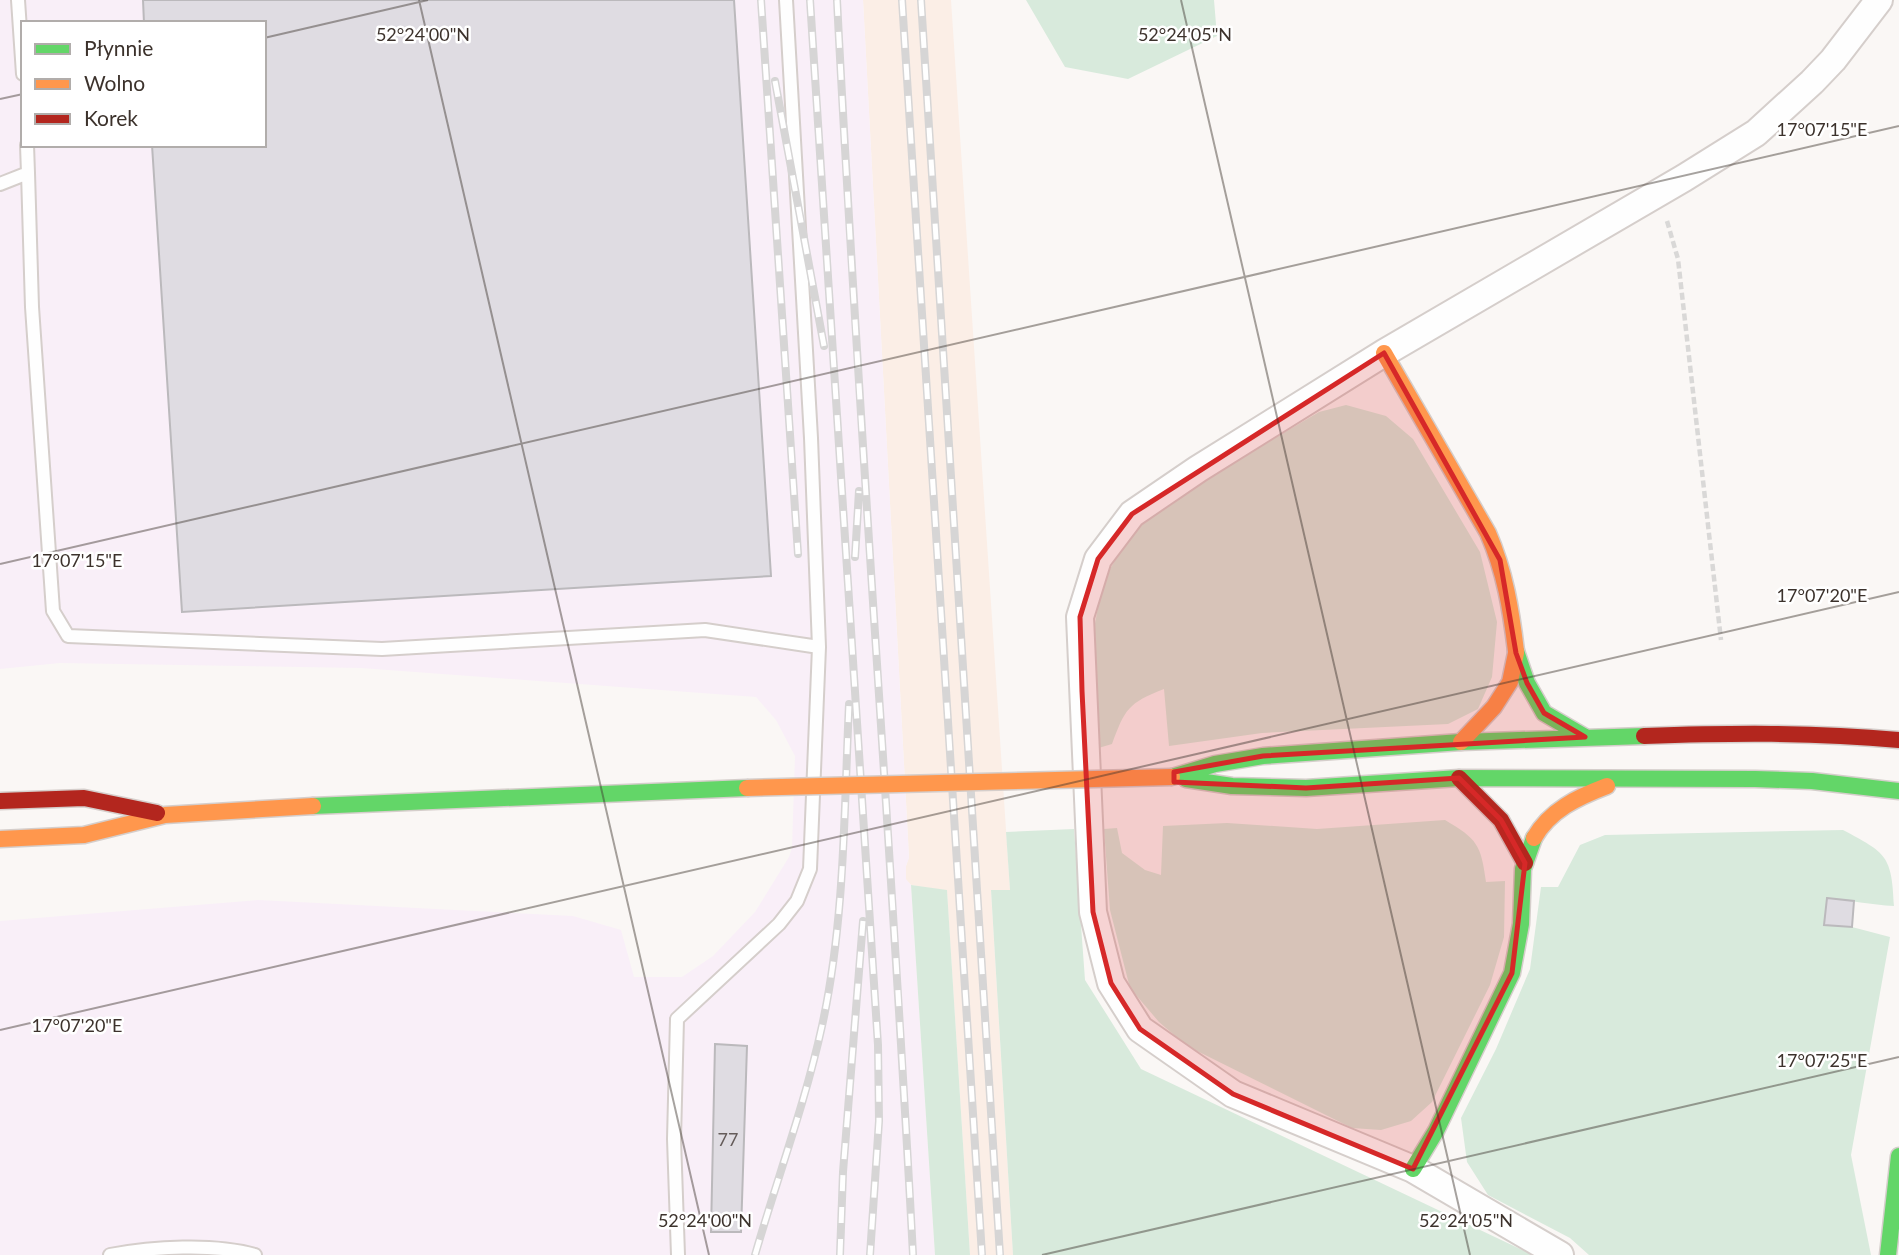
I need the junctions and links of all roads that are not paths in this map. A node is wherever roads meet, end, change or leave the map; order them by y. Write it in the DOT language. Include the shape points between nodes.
graph roads {
  1 [pos="19,0"];
  2 [pos="786,0"];
  3 [pos="1879,0"];
  4 [pos="21,37"];
  5 [pos="27,147"];
  6 [pos="28,173"];
  7 [pos="0,184"];
  8 [pos="1384,353"];
  9 [pos="819,647"];
  10 [pos="1516,653"];
  11 [pos="1585,737"];
  12 [pos="1899,740"];
  13 [pos="1461,741"];
  14 [pos="1172,777"];
  15 [pos="1460,778"];
  16 [pos="1630,780"];
  17 [pos="1899,791"];
  18 [pos="0,802"];
  19 [pos="165,815"];
  20 [pos="0,839"];
  21 [pos="1525,863"];
  22 [pos="1899,1156"];
  23 [pos="1413,1169"];
  24 [pos="110,1255"];
  25 [pos="255,1255"];
  26 [pos="678,1255"];
  27 [pos="1560,1255"];
  28 [pos="1888,1255"];
  1 -- 4 [label="lane"];
  2 -- 9 [label="lane"];
  3 -- 8 [label="street" via="1812,82 1732,149"];
  5 -- 6 [label="lane"];
  6 -- 7 [label="lane"];
  6 -- 9 [label="lane" via="32,307 53,611 68,636 382,649 705,630"];
  8 -- 10 [label="street" via="1488,533 1509,596"];
  8 -- 23 [label="street" via="1132,514 1098,559 1080,617 1082,691 1093,912 1111,983 1140,1029 1233,1094"];
  9 -- 26 [label="lane" via="810,869 797,901 779,924 677,1019 674,1139"];
  10 -- 11 [label="street" via="1544,713"];
  10 -- 13 [label="street" via="1510,682 1494,708"];
  11 -- 12 [label="street" via="1763,732"];
  11 -- 13 [label="street"];
  13 -- 14 [label="street" via="1262,756"];
  14 -- 15 [label="street" via="1232,786 1294,788"];
  14 -- 19 [label="street, bridge" via="747,788"];
  15 -- 16 [label="street"];
  15 -- 21 [label="street" via="1501,820"];
  16 -- 17 [label="street" via="1812,781"];
  16 -- 21 [label="street" via="1565,803 1540,826"];
  18 -- 19 [label="street" via="84,798"];
  19 -- 20 [label="street" via="84,835"];
  21 -- 23 [label="street" via="1519,944 1512,973"];
  22 -- 28 [label="street"];
  23 -- 27 [label="street"];
  24 -- 25 [label="lane" via="142,1249 235,1249"];
}
